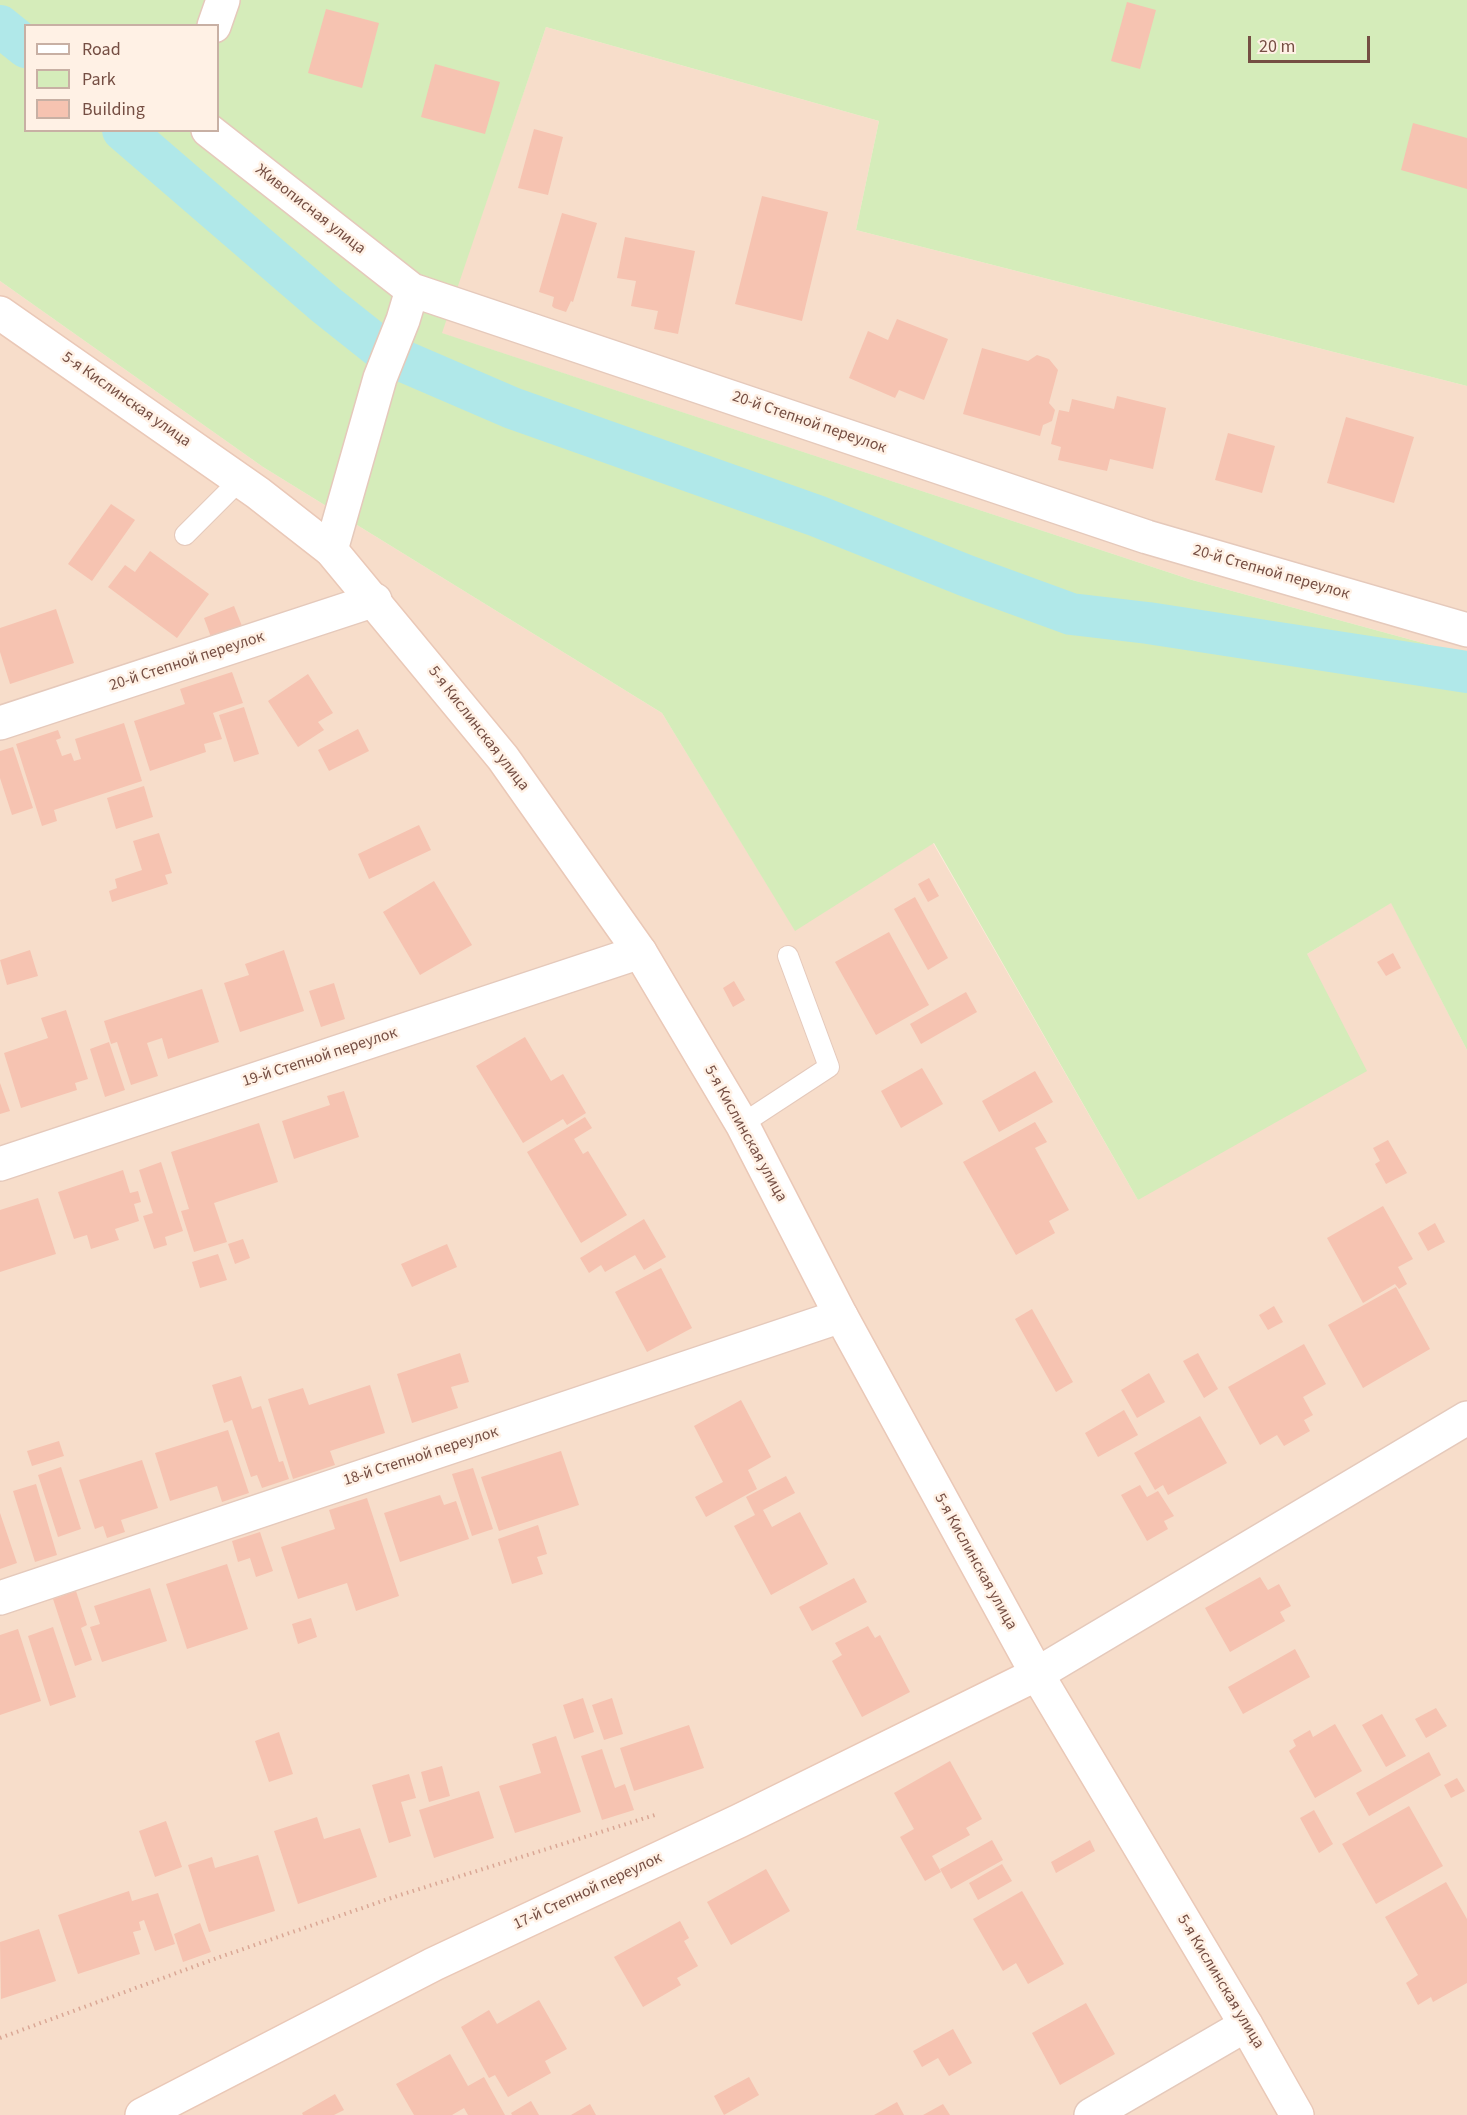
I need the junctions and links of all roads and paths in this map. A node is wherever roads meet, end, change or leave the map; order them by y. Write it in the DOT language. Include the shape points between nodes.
graph roads {
  1 [pos="223,0"];
  2 [pos="215,24"];
  3 [pos="211,132"];
  4 [pos="412,290"];
  5 [pos="0,313"];
  6 [pos="240,480"];
  7 [pos="185,536"];
  8 [pos="331,550"];
  9 [pos="375,600"];
  10 [pos="1467,630"];
  11 [pos="0,723"];
  12 [pos="640,952"];
  13 [pos="788,956"];
  14 [pos="742,1124"];
  15 [pos="0,1164"];
  16 [pos="842,1316"];
  17 [pos="1467,1418"];
  18 [pos="0,1598"];
  19 [pos="1037,1674"];
  20 [pos="664,1812"];
  21 [pos="1246,2025"];
  22 [pos="0,2038"];
  23 [pos="142,2115"];
  24 [pos="1091,2115"];
  25 [pos="1297,2115"];
  1 -- 2 [label="street"];
  3 -- 4 [label="street, Живописная улица"];
  4 -- 8 [label="street" via="380,378"];
  4 -- 10 [label="street, 20-й Степной переулок" via="1147,537"];
  5 -- 6 [label="street, 5-я Кислинская улица"];
  6 -- 7 [label="lane"];
  6 -- 8 [label="street, 5-я Кислинская улица"];
  8 -- 9 [label="street, 5-я Кислинская улица"];
  9 -- 11 [label="street, 20-й Степной переулок"];
  9 -- 12 [label="street, 5-я Кислинская улица" via="503,758"];
  12 -- 14 [label="street, 5-я Кислинская улица"];
  12 -- 15 [label="street, 19-й Степной переулок"];
  13 -- 14 [label="lane" via="829,1067"];
  14 -- 16 [label="street, 5-я Кислинская улица"];
  16 -- 18 [label="street, 18-й Степной переулок"];
  16 -- 19 [label="street, 5-я Кислинская улица"];
  17 -- 19 [label="street, 17-й Степной переулок"];
  19 -- 21 [label="street, 5-я Кислинская улица"];
  19 -- 23 [label="street, 17-й Степной переулок" via="739,1821 434,1964"];
  20 -- 22 [label="path" via="397,1896"];
  21 -- 24 [label="street"];
  21 -- 25 [label="street, 5-я Кислинская улица"];
}
